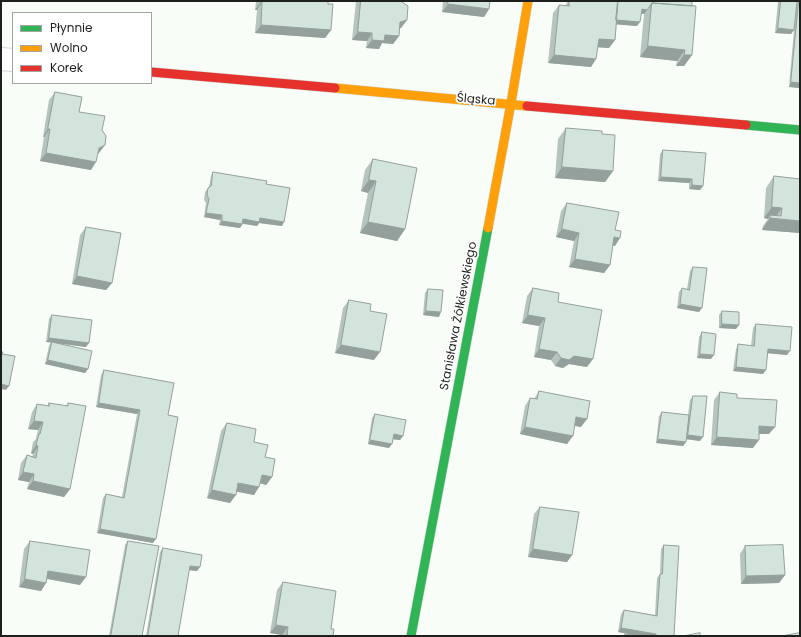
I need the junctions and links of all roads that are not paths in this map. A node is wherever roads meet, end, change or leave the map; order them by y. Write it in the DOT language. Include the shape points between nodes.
graph roads {
  1 [pos="528,1"];
  2 [pos="1,59"];
  3 [pos="12,60"];
  4 [pos="152,72"];
  5 [pos="511,104"];
  6 [pos="800,130"];
  7 [pos="412,636"];
  1 -- 5 [label="street, Stanisława Żółkiewskiego"];
  2 -- 3 [label="street"];
  4 -- 5 [label="street, Śląska"];
  5 -- 6 [label="street, Śląska"];
  5 -- 7 [label="street, Stanisława Żółkiewskiego"];
}
